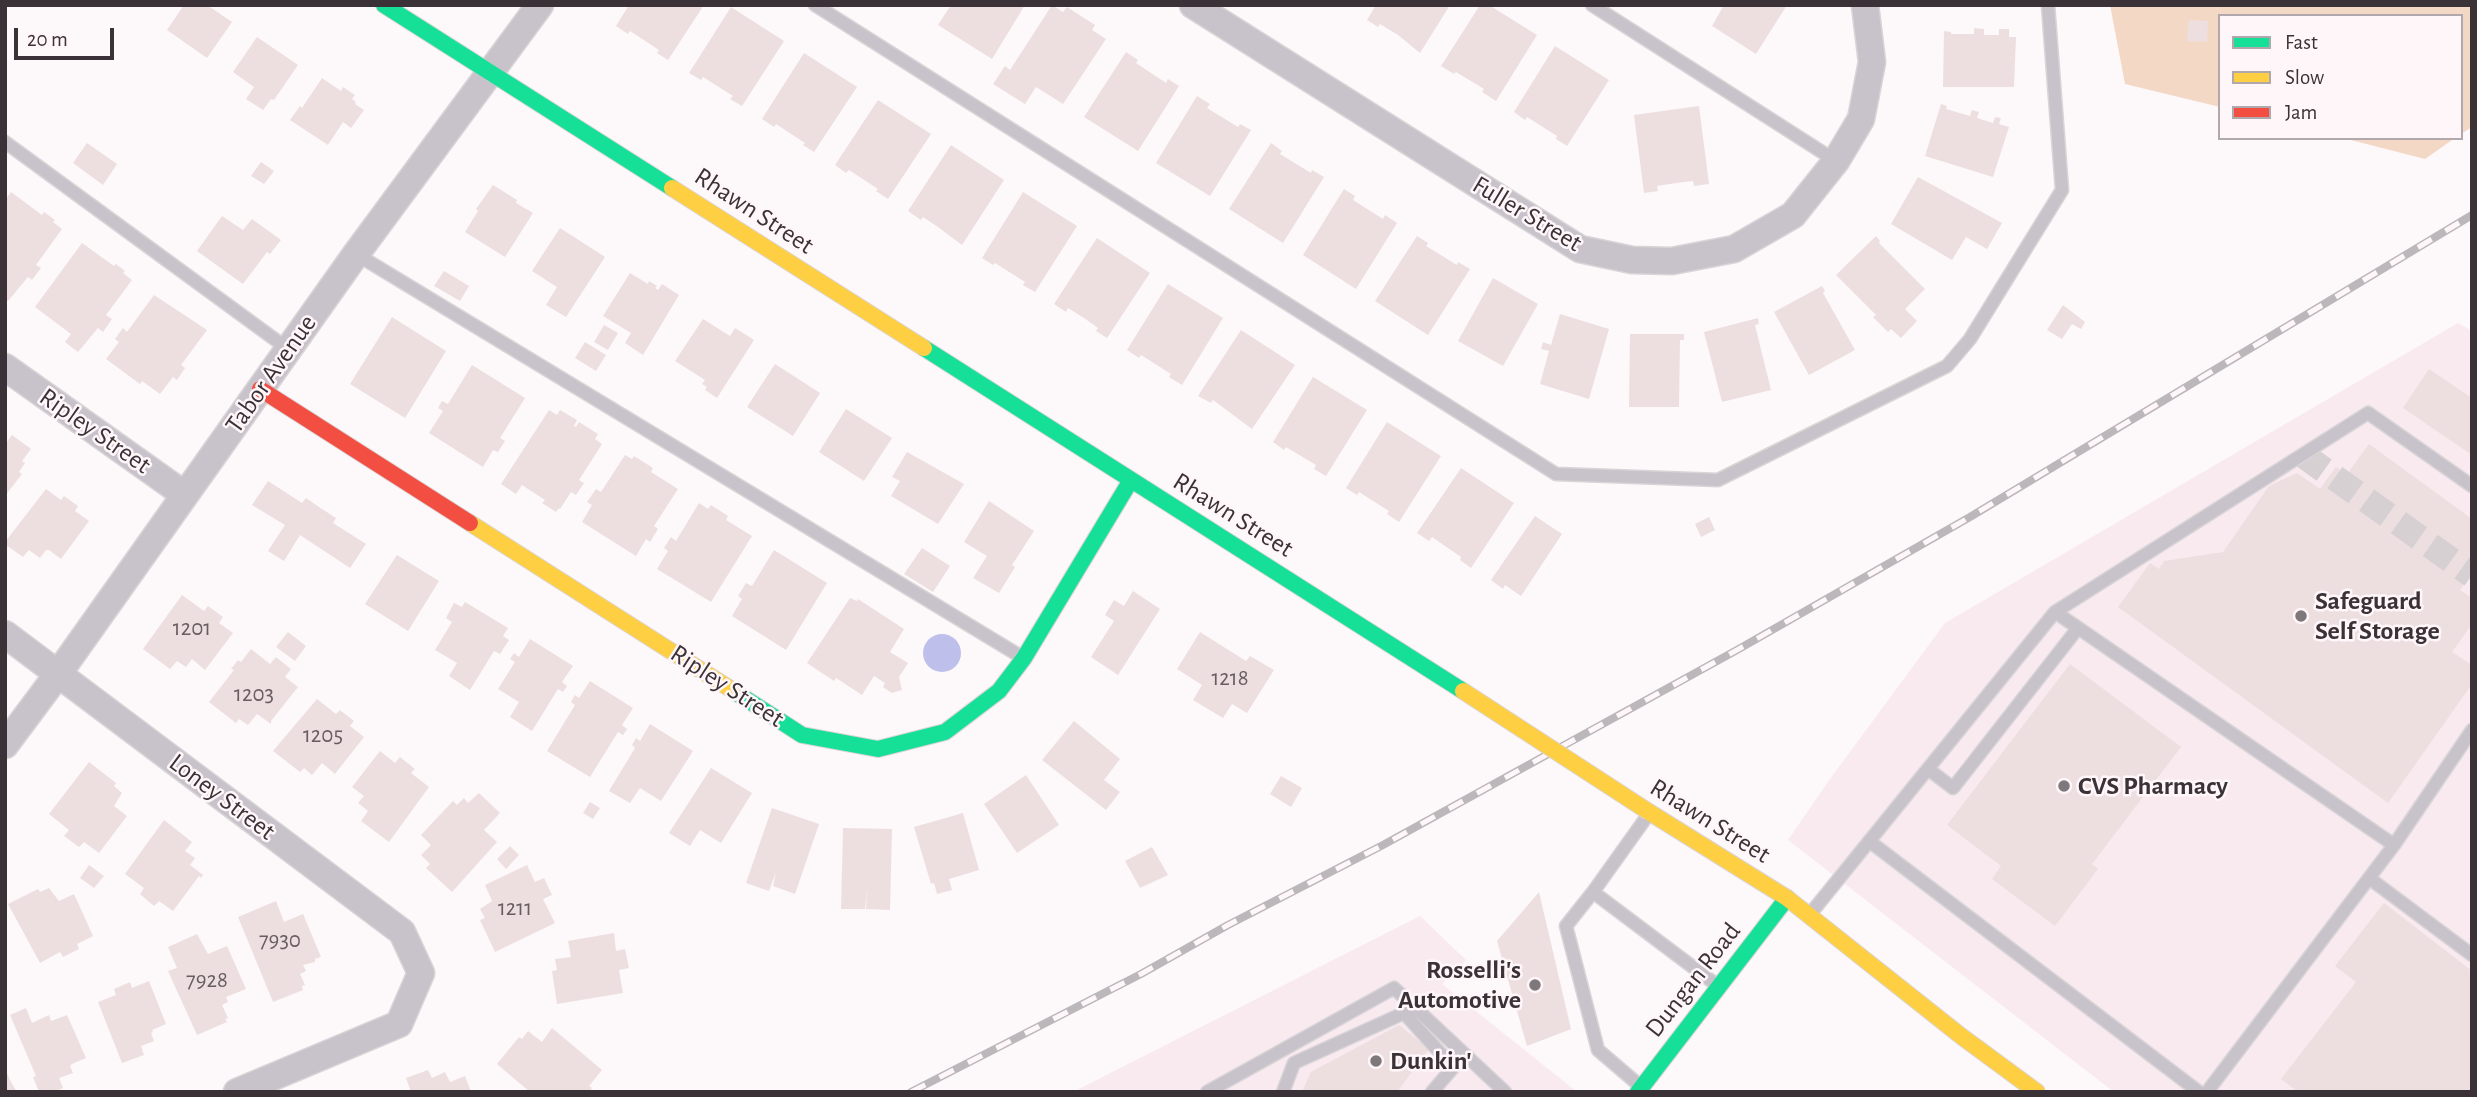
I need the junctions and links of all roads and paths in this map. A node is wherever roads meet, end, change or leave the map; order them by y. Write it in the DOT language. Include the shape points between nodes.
graph roads {
  1 [pos="384,5"];
  2 [pos="540,5"];
  3 [pos="815,5"];
  4 [pos="1193,5"];
  5 [pos="1592,5"];
  6 [pos="1865,5"];
  7 [pos="2048,5"];
  8 [pos="490,72"];
  9 [pos="5,142"];
  10 [pos="1836,161"];
  11 [pos="356,254"];
  12 [pos="288,349"];
  13 [pos="5,368"];
  14 [pos="260,389"];
  15 [pos="1131,480"];
  16 [pos="2472,486"];
  17 [pos="185,495"];
  18 [pos="2054,612"];
  19 [pos="2078,628"];
  20 [pos="5,634"];
  21 [pos="1024,658"];
  22 [pos="58,674"];
  23 [pos="2472,730"];
  24 [pos="5,745"];
  25 [pos="1928,769"];
  26 [pos="1650,812"];
  27 [pos="1869,841"];
  28 [pos="2394,845"];
  29 [pos="2369,878"];
  30 [pos="1593,892"];
  31 [pos="1787,898"];
  32 [pos="1809,916"];
  33 [pos="2472,955"];
  34 [pos="1719,987"];
  35 [pos="1464,1054"];
  36 [pos="1453,1067"];
  37 [pos="1640,1090"];
  38 [pos="237,1092"];
  39 [pos="1207,1092"];
  40 [pos="1283,1092"];
  41 [pos="1432,1092"];
  42 [pos="1505,1092"];
  43 [pos="2037,1092"];
  44 [pos="2199,1092"];
  45 [pos="2207,1092"];
  1 -- 8 [label="main road, Rhawn Street"];
  2 -- 8 [label="street, Tabor Avenue"];
  3 -- 7 [label="lane" via="1556,474 1718,480 1947,366 1970,339 2062,190"];
  4 -- 10 [label="street, Fuller Street" via="1580,249 1632,260 1672,261 1734,248 1793,215"];
  5 -- 10 [label="lane"];
  6 -- 10 [label="street, Fuller Street" via="1872,62 1861,119"];
  8 -- 11 [label="street, Tabor Avenue"];
  8 -- 15 [label="main road, Rhawn Street"];
  9 -- 12 [label="lane"];
  11 -- 12 [label="street, Tabor Avenue"];
  11 -- 21 [label="lane"];
  12 -- 14 [label="street, Tabor Avenue"];
  13 -- 17 [label="street, Ripley Street"];
  14 -- 17 [label="street, Tabor Avenue"];
  14 -- 21 [label="main road, Ripley Street" via="802,735 878,750 945,732 999,691"];
  15 -- 21 [label="main road, Ripley Street"];
  15 -- 26 [label="main road, Rhawn Street, bridge"];
  16 -- 18 [label="lane" via="2368,413"];
  17 -- 22 [label="street, Tabor Avenue"];
  18 -- 19 [label="lane"];
  18 -- 25 [label="lane"];
  19 -- 25 [label="lane" via="1953,788"];
  19 -- 28 [label="lane"];
  20 -- 22 [label="street, Loney Street"];
  22 -- 24 [label="street, Tabor Avenue"];
  22 -- 38 [label="street, Loney Street" via="402,932 421,973 399,1024"];
  23 -- 28 [label="lane"];
  25 -- 27 [label="lane"];
  26 -- 30 [label="lane"];
  26 -- 31 [label="main road, Rhawn Street"];
  27 -- 32 [label="lane"];
  27 -- 44 [label="lane"];
  28 -- 29 [label="lane"];
  29 -- 33 [label="lane"];
  29 -- 45 [label="lane"];
  30 -- 34 [label="lane"];
  30 -- 37 [label="lane" via="1566,926 1598,1050"];
  31 -- 32 [label="main road, Rhawn Street"];
  31 -- 34 [label="main road, Dungan Road"];
  32 -- 43 [label="main road, Rhawn Street"];
  34 -- 37 [label="main road, Dungan Road"];
  35 -- 36 [label="lane"];
  35 -- 39 [label="lane" via="1394,988"];
  35 -- 42 [label="lane"];
  36 -- 40 [label="lane" via="1404,1013 1294,1063"];
  36 -- 41 [label="lane"];
}
